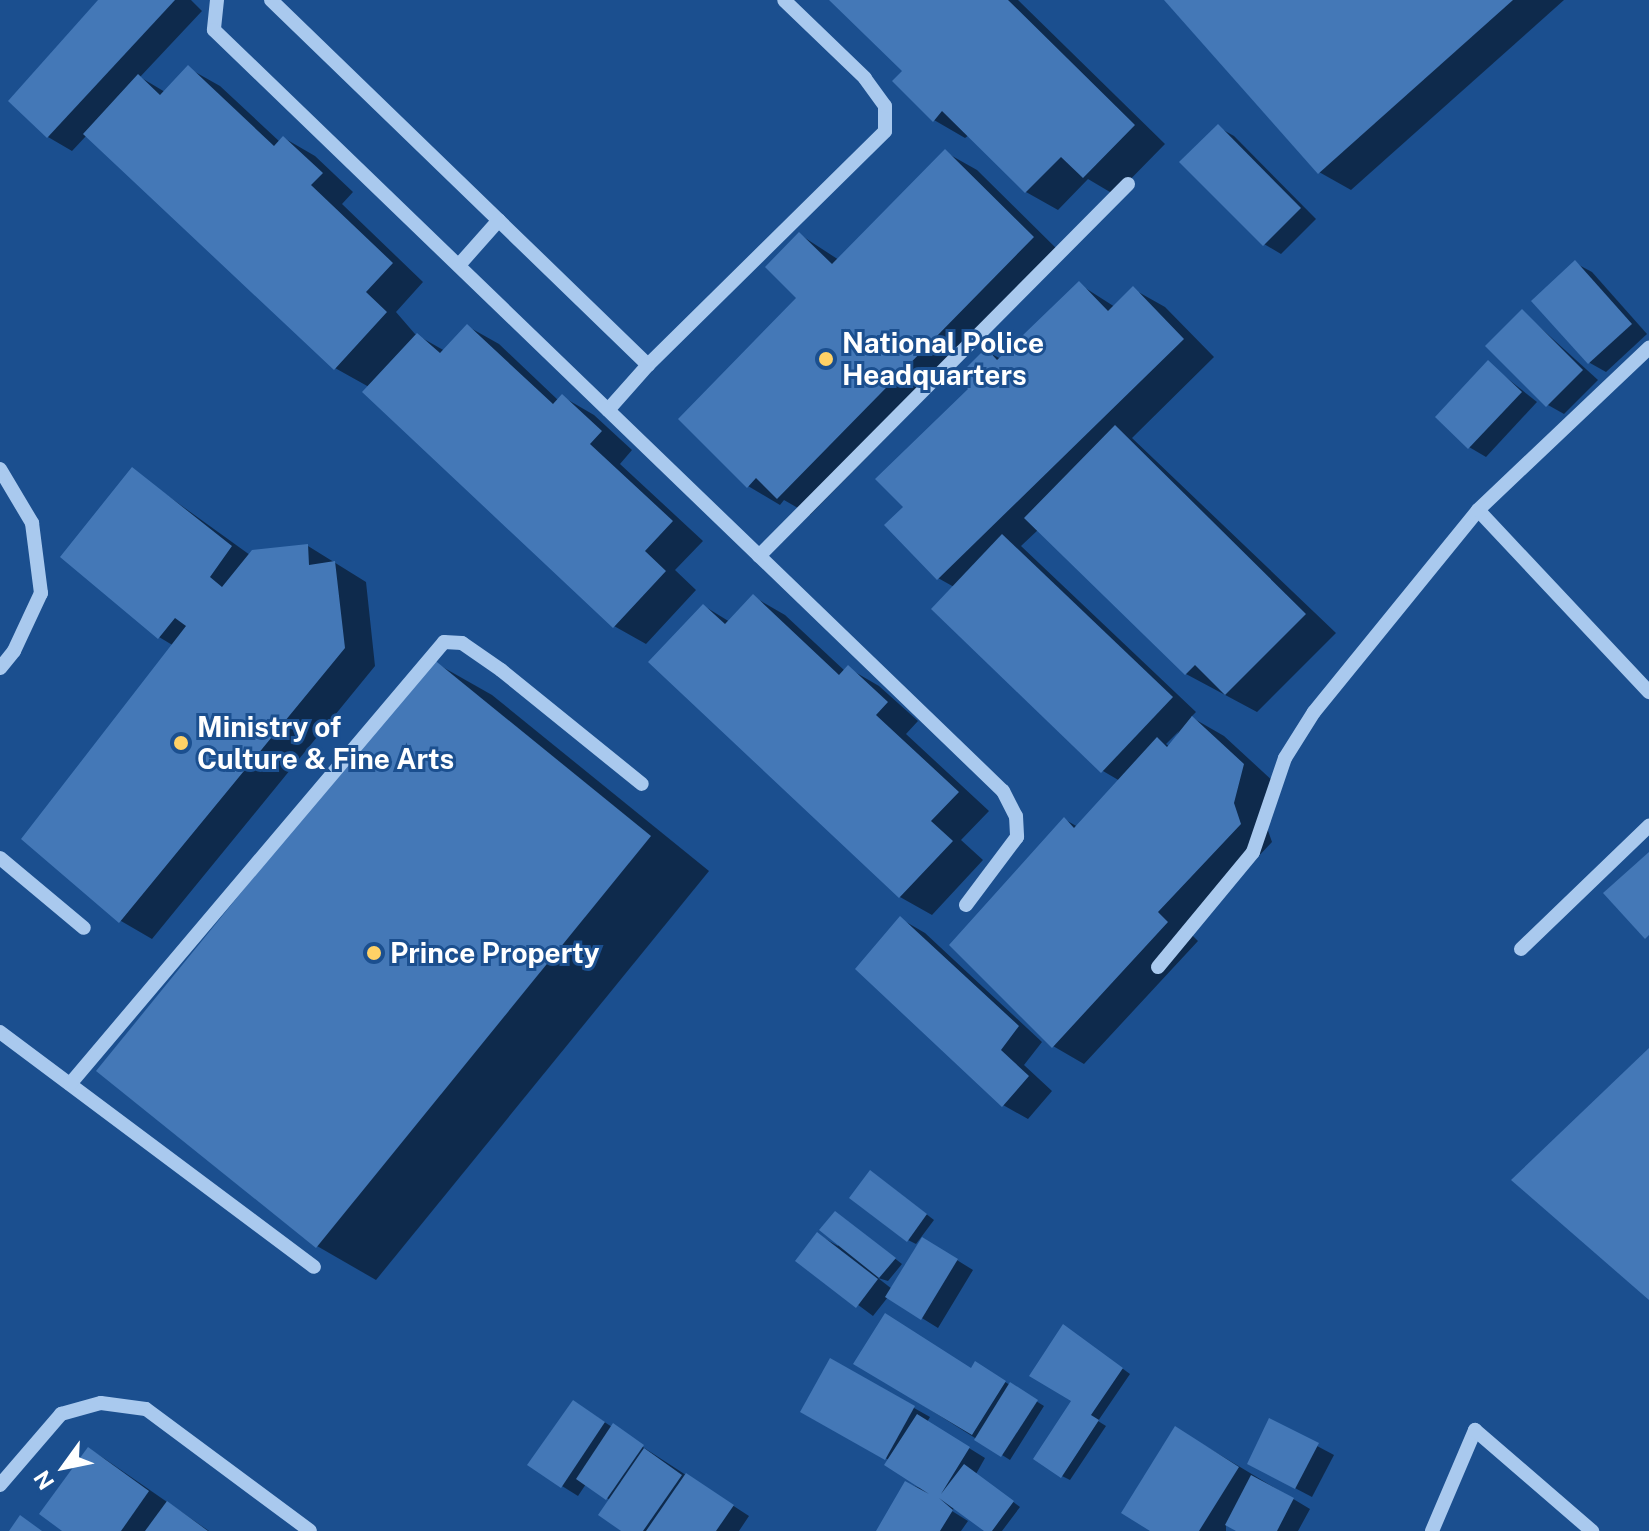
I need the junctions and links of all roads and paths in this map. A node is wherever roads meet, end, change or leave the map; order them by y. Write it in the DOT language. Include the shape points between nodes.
graph roads {
  1 [pos="217,0"];
  2 [pos="271,0"];
  3 [pos="784,0"];
  4 [pos="1128,184"];
  5 [pos="499,220"];
  6 [pos="459,265"];
  7 [pos="1649,348"];
  8 [pos="648,365"];
  9 [pos="608,410"];
  10 [pos="0,469"];
  11 [pos="1478,510"];
  12 [pos="759,556"];
  13 [pos="0,668"];
  14 [pos="1649,692"];
  15 [pos="642,784"];
  16 [pos="1649,826"];
  17 [pos="0,858"];
  18 [pos="966,905"];
  19 [pos="84,928"];
  20 [pos="1521,949"];
  21 [pos="1158,967"];
  22 [pos="0,1032"];
  23 [pos="70,1084"];
  24 [pos="314,1267"];
  25 [pos="0,1485"];
  26 [pos="310,1531"];
  27 [pos="1432,1531"];
  28 [pos="1592,1531"];
  1 -- 6 [label="street" via="214,30"];
  2 -- 5 [label="street"];
  3 -- 8 [label="street" via="865,78 885,106 885,131"];
  4 -- 12 [label="street"];
  5 -- 6 [label="street"];
  5 -- 8 [label="street"];
  6 -- 9 [label="street"];
  7 -- 11 [label="street"];
  8 -- 9 [label="street"];
  9 -- 12 [label="street"];
  10 -- 13 [label="street" via="32,523 41,593"];
  11 -- 14 [label="street"];
  11 -- 21 [label="street" via="1314,712 1285,758 1253,852"];
  12 -- 18 [label="street" via="1003,791 1016,816 1017,837"];
  15 -- 23 [label="street" via="501,670 462,643 444,642"];
  16 -- 20 [label="street"];
  17 -- 19 [label="street"];
  22 -- 23 [label="street"];
  23 -- 24 [label="street"];
  25 -- 26 [label="street" via="61,1414 101,1403 146,1409"];
  27 -- 28 [label="street" via="1475,1430"];
}
